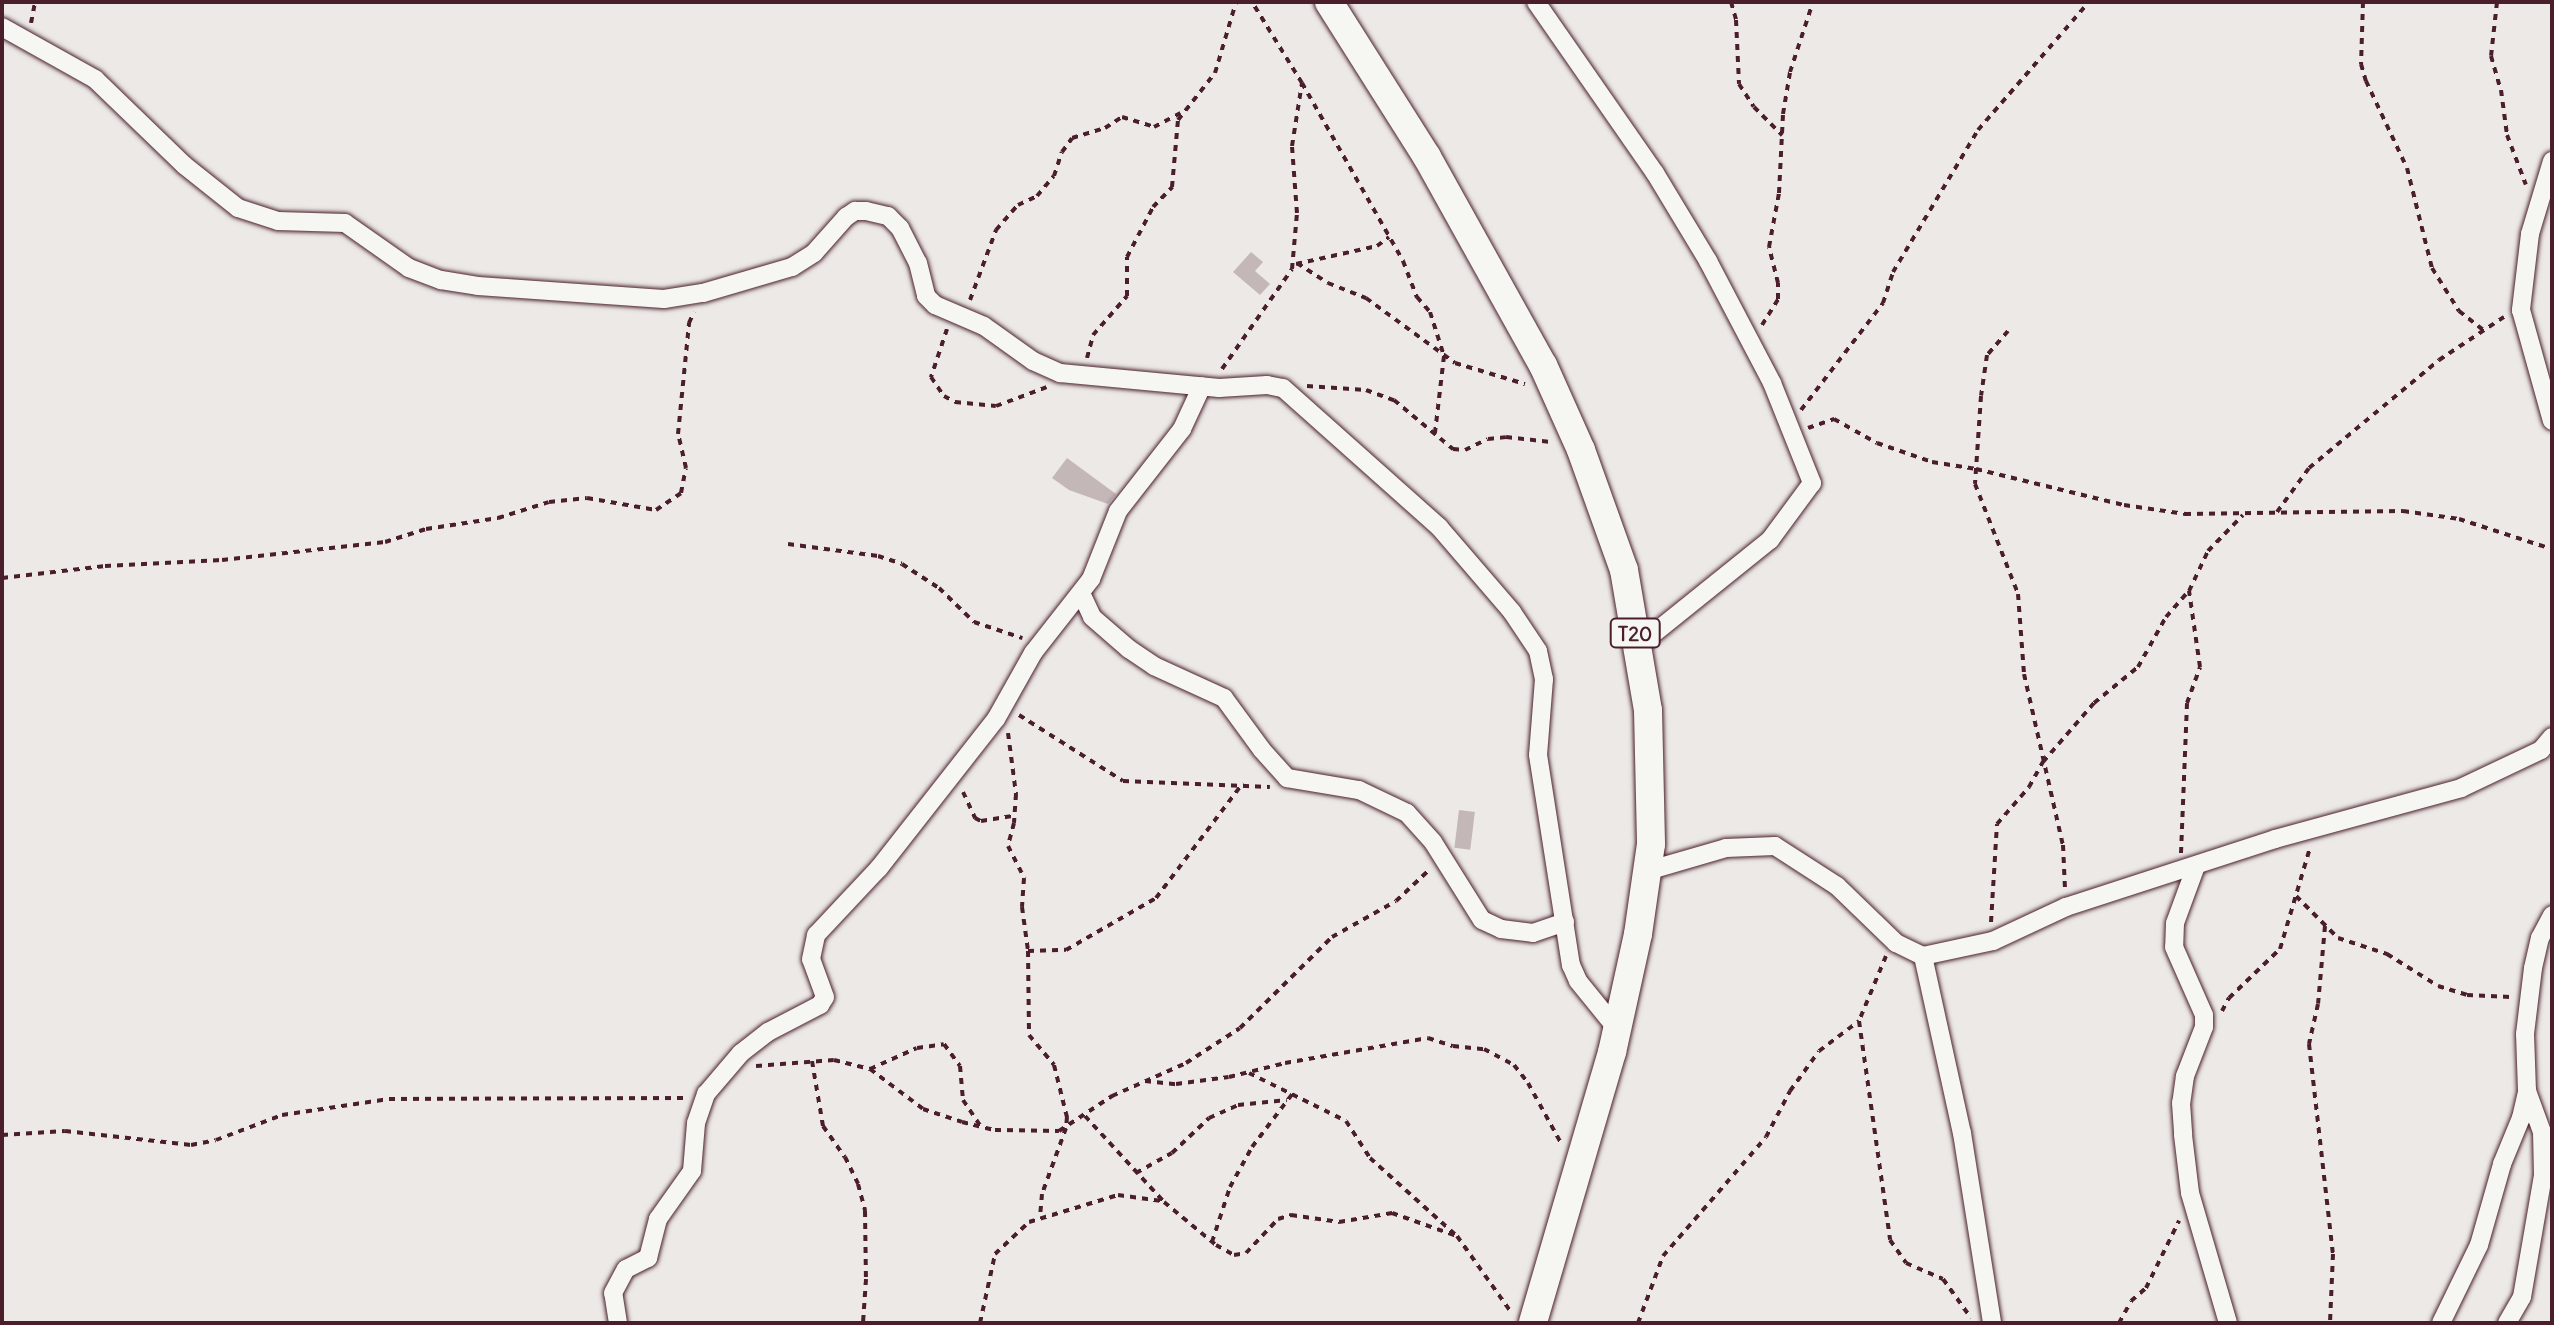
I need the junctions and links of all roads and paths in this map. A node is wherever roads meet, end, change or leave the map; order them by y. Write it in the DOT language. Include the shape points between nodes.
graph roads {
  1 [pos="1236,2"];
  2 [pos="1252,2"];
  3 [pos="1329,2"];
  4 [pos="1536,2"];
  5 [pos="1731,2"];
  6 [pos="1813,2"];
  7 [pos="2089,2"];
  8 [pos="2363,2"];
  9 [pos="2497,2"];
  10 [pos="2,27"];
  11 [pos="1301,80"];
  12 [pos="1182,112"];
  13 [pos="1782,135"];
  14 [pos="2552,161"];
  15 [pos="2536,209"];
  16 [pos="1389,237"];
  17 [pos="1295,264"];
  18 [pos="703,293"];
  19 [pos="2521,306"];
  20 [pos="960,314"];
  21 [pos="2483,330"];
  22 [pos="2008,331"];
  23 [pos="1748,337"];
  24 [pos="1444,356"];
  25 [pos="1078,376"];
  26 [pos="1205,387"];
  27 [pos="1283,388"];
  28 [pos="1555,393"];
  29 [pos="2552,421"];
  30 [pos="1793,429"];
  31 [pos="1435,433"];
  32 [pos="1581,450"];
  33 [pos="1976,469"];
  34 [pos="2277,512"];
  35 [pos="2243,514"];
  36 [pos="788,544"];
  37 [pos="2552,549"];
  38 [pos="2,578"];
  39 [pos="2189,591"];
  40 [pos="1081,593"];
  41 [pos="1039,646"];
  42 [pos="1637,647"];
  43 [pos="1009,708"];
  44 [pos="2552,737"];
  45 [pos="2043,762"];
  46 [pos="957,767"];
  47 [pos="1243,783"];
  48 [pos="1274,788"];
  49 [pos="1014,816"];
  50 [pos="2318,827"];
  51 [pos="1441,857"];
  52 [pos="2190,868"];
  53 [pos="1647,871"];
  54 [pos="2296,896"];
  55 [pos="2066,907"];
  56 [pos="2552,915"];
  57 [pos="1565,922"];
  58 [pos="2325,926"];
  59 [pos="1993,941"];
  60 [pos="1896,943"];
  61 [pos="1028,951"];
  62 [pos="1923,956"];
  63 [pos="2529,997"];
  64 [pos="2219,1015"];
  65 [pos="1859,1021"];
  66 [pos="1617,1029"];
  67 [pos="812,1061"];
  68 [pos="870,1069"];
  69 [pos="1247,1072"];
  70 [pos="724,1075"];
  71 [pos="1142,1080"];
  72 [pos="2527,1091"];
  73 [pos="1293,1093"];
  74 [pos="706,1094"];
  75 [pos="1287,1100"];
  76 [pos="1085,1116"];
  77 [pos="981,1127"];
  78 [pos="1066,1128"];
  79 [pos="2,1135"];
  80 [pos="1136,1174"];
  81 [pos="1578,1177"];
  82 [pos="2190,1193"];
  83 [pos="1164,1202"];
  84 [pos="1040,1216"];
  85 [pos="1457,1236"];
  86 [pos="1212,1242"];
  87 [pos="1524,1321"];
  88 [pos="618,1323"];
  89 [pos="863,1323"];
  90 [pos="980,1323"];
  91 [pos="1638,1323"];
  92 [pos="1975,1323"];
  93 [pos="1992,1323"];
  94 [pos="2119,1323"];
  95 [pos="2228,1323"];
  96 [pos="2330,1323"];
  97 [pos="2441,1323"];
  98 [pos="2507,1323"];
  1 -- 12 [label="path" via="1215,73"];
  2 -- 11 [label="path"];
  3 -- 28 [label="main road, T20" via="1427,157"];
  4 -- 23 [label="street" via="1655,173"];
  5 -- 13 [label="path" via="1739,84"];
  6 -- 13 [label="path" via="1790,72"];
  7 -- 30 [label="path" via="1978,130 1893,272 1883,303 1818,384"];
  8 -- 21 [label="path" via="2361,64 2407,168 2428,258 2459,311"];
  9 -- 15 [label="path" via="2491,56 2507,135"];
  10 -- 18 [label="street" via="95,79 216,193 255,216 345,223 409,268 465,284 664,299"];
  11 -- 16 [label="path"];
  11 -- 17 [label="path" via="1292,146"];
  12 -- 20 [label="path" via="1154,127 1122,117 1072,138 1046,186 1018,205 996,230"];
  12 -- 25 [label="path" via="1172,187 1153,207 1127,257 1127,296 1093,335"];
  13 -- 23 [label="path" via="1769,247 1778,299"];
  14 -- 15 [label="street"];
  15 -- 19 [label="street"];
  16 -- 17 [label="path" via="1377,246"];
  16 -- 24 [label="path" via="1417,297 1430,312"];
  17 -- 24 [label="path" via="1366,298"];
  17 -- 26 [label="path"];
  18 -- 20 [label="street" via="792,267 814,253 846,217 866,211 888,216 900,228 918,263 926,296"];
  18 -- 38 [label="path" via="689,323 678,434 686,468 681,493 656,510 587,498 549,502 385,542"];
  19 -- 21 [label="path"];
  19 -- 29 [label="street"];
  20 -- 25 [label="street" via="1033,361"];
  20 -- 25 [label="path" via="932,368 933,384 944,396 996,406"];
  21 -- 34 [label="path" via="2309,468"];
  22 -- 33 [label="path" via="1987,355"];
  23 -- 30 [label="street"];
  24 -- 28 [label="path" via="1465,368"];
  24 -- 31 [label="path"];
  25 -- 26 [label="street"];
  26 -- 27 [label="street"];
  26 -- 40 [label="street" via="1182,429 1118,511"];
  27 -- 31 [label="path" via="1327,385 1366,390 1394,400"];
  27 -- 57 [label="street" via="1439,527 1512,612 1538,651 1544,679 1538,755"];
  28 -- 32 [label="main road, T20"];
  30 -- 33 [label="path" via="1834,419 1897,451"];
  30 -- 42 [label="street" via="1812,483 1799,505 1770,540"];
  31 -- 32 [label="path" via="1453,449 1524,436"];
  32 -- 42 [label="main road, T20" via="1624,570"];
  33 -- 35 [label="path" via="2124,505 2185,514"];
  33 -- 45 [label="path" via="1975,484 2018,594 2024,674"];
  34 -- 35 [label="path"];
  34 -- 37 [label="path" via="2403,511 2459,519"];
  35 -- 39 [label="path" via="2208,551"];
  36 -- 41 [label="path" via="902,564 939,588 974,622"];
  39 -- 45 [label="path" via="2166,617 2138,667 2094,703"];
  39 -- 52 [label="path" via="2200,667 2187,703 2180,823"];
  40 -- 41 [label="street"];
  40 -- 51 [label="street" via="1092,617 1129,649 1224,698 1287,778 1359,790 1383,800 1422,827"];
  41 -- 43 [label="street"];
  42 -- 53 [label="main road, T20" via="1648,710"];
  43 -- 46 [label="street"];
  43 -- 47 [label="path" via="1123,781"];
  43 -- 49 [label="path"];
  44 -- 50 [label="street" via="2541,750 2461,788"];
  45 -- 55 [label="path" via="2063,845"];
  45 -- 59 [label="path" via="1995,830"];
  46 -- 49 [label="path" via="975,818"];
  46 -- 70 [label="street" via="879,868 816,935 811,959 825,997 820,1005 768,1032"];
  47 -- 48 [label="path"];
  47 -- 61 [label="path" via="1156,898 1066,950"];
  49 -- 61 [label="path" via="1008,846 1024,878"];
  50 -- 52 [label="street"];
  50 -- 54 [label="path"];
  51 -- 57 [label="street" via="1482,920 1501,929 1533,933"];
  51 -- 71 [label="path" via="1396,901 1332,937 1240,1028 1186,1063"];
  52 -- 55 [label="street"];
  52 -- 82 [label="street" via="2174,947 2204,1015 2181,1103"];
  53 -- 60 [label="street" via="1726,848 1775,846 1837,886"];
  53 -- 66 [label="main road, T20"];
  54 -- 58 [label="path"];
  54 -- 64 [label="path" via="2280,949 2229,998"];
  55 -- 59 [label="street"];
  56 -- 63 [label="street" via="2540,938"];
  57 -- 66 [label="street" via="1578,981"];
  58 -- 63 [label="path" via="2338,938 2387,954 2452,991"];
  58 -- 96 [label="path" via="2309,1044 2333,1254"];
  59 -- 62 [label="street"];
  60 -- 62 [label="street"];
  60 -- 65 [label="path" via="1872,984"];
  61 -- 78 [label="path" via="1029,1035 1054,1065"];
  62 -- 93 [label="street" via="1962,1133"];
  63 -- 72 [label="street"];
  65 -- 91 [label="path" via="1819,1051 1761,1143 1663,1256"];
  65 -- 92 [label="path" via="1893,1248 1906,1263 1943,1279"];
  66 -- 81 [label="main road, T20"];
  67 -- 68 [label="path"];
  67 -- 70 [label="path"];
  67 -- 89 [label="path" via="823,1126 845,1157 865,1211"];
  68 -- 77 [label="path" via="923,1109"];
  68 -- 77 [label="path" via="917,1048 944,1044 960,1066 963,1100"];
  69 -- 71 [label="path" via="1176,1084"];
  69 -- 73 [label="path"];
  69 -- 81 [label="path" via="1416,1037 1484,1049 1514,1065 1528,1083"];
  70 -- 74 [label="street"];
  71 -- 76 [label="path"];
  72 -- 97 [label="street" via="2479,1245"];
  72 -- 98 [label="street" via="2542,1132 2543,1175 2526,1281"];
  73 -- 75 [label="path"];
  73 -- 85 [label="path" via="1346,1121 1370,1158"];
  74 -- 79 [label="path" via="669,1100 389,1099 282,1115 191,1145 65,1131"];
  74 -- 88 [label="street" via="696,1123 692,1171 658,1219 648,1258 626,1269 613,1293"];
  75 -- 80 [label="path" via="1238,1105 1209,1118 1172,1153"];
  75 -- 86 [label="path" via="1230,1187"];
  76 -- 78 [label="path"];
  76 -- 80 [label="path"];
  77 -- 78 [label="path"];
  78 -- 84 [label="path" via="1042,1194"];
  80 -- 83 [label="path"];
  81 -- 87 [label="main road, T20"];
  82 -- 94 [label="path" via="2146,1288"];
  82 -- 95 [label="street"];
  83 -- 84 [label="path" via="1118,1195"];
  83 -- 86 [label="path"];
  84 -- 90 [label="path" via="995,1254"];
  85 -- 86 [label="path" via="1379,1212 1339,1222 1283,1217 1239,1255"];
  85 -- 87 [label="path"];
}
